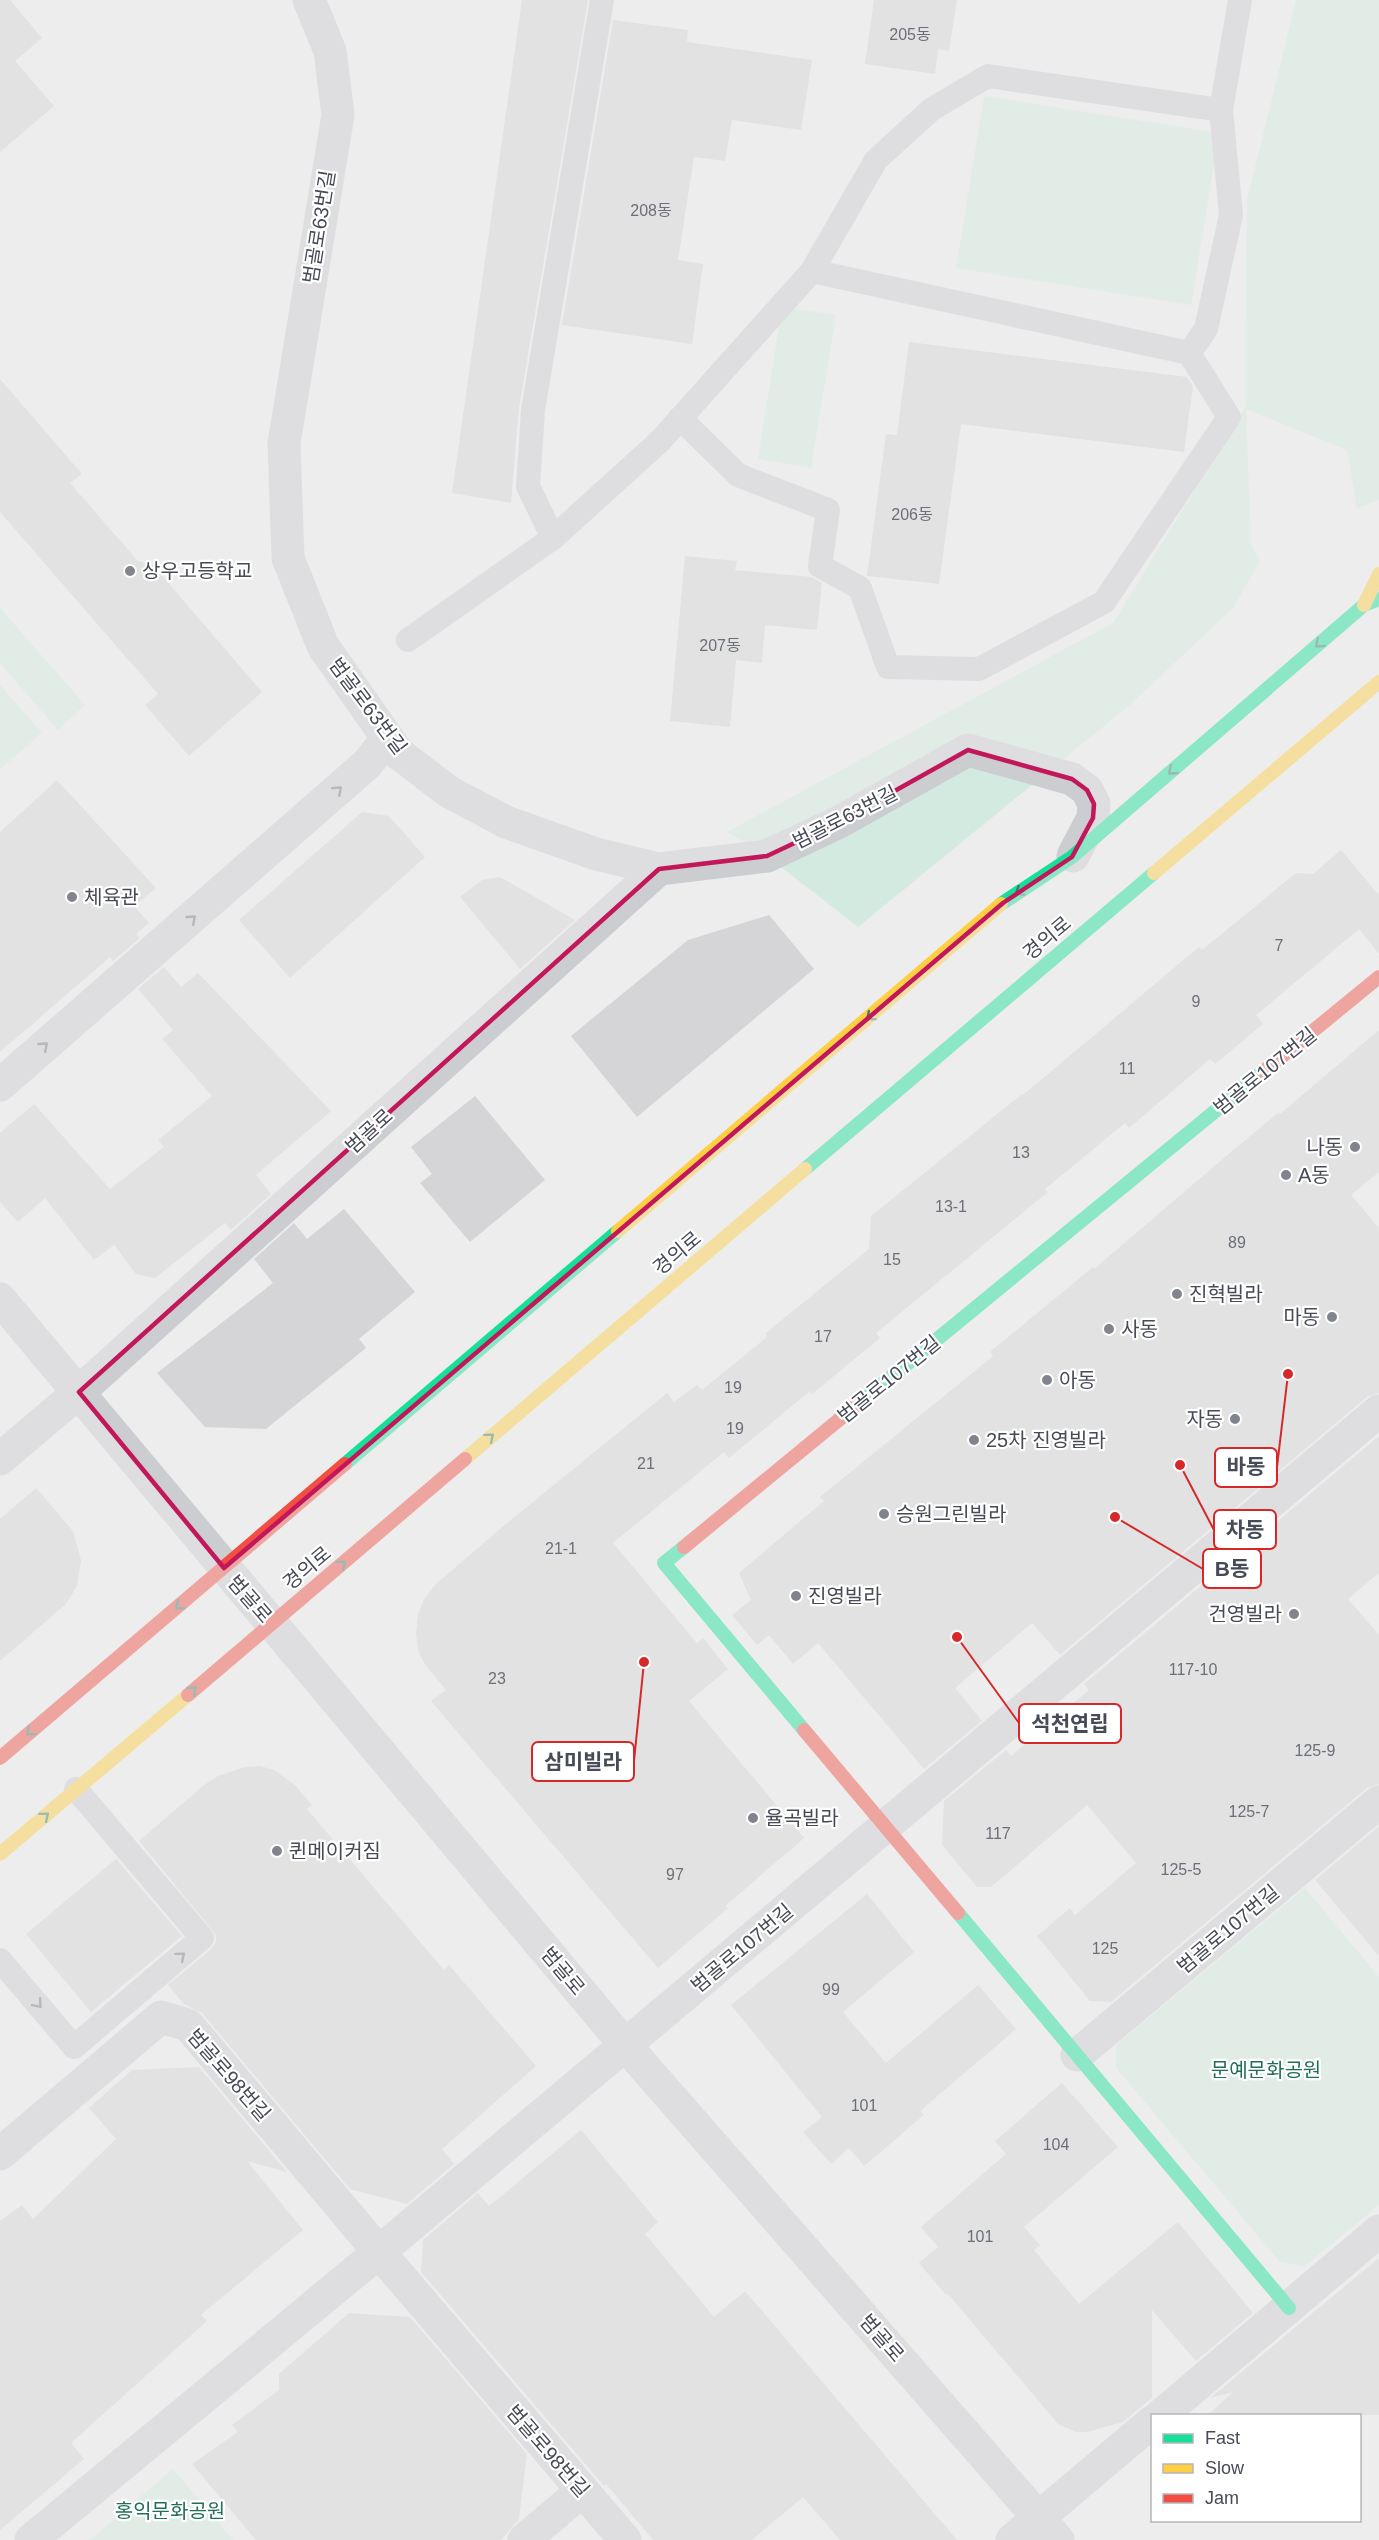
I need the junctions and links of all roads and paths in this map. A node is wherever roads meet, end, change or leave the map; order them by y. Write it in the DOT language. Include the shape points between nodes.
graph roads {
  1 [pos="309,0"];
  2 [pos="602,0"];
  3 [pos="1240,0"];
  4 [pos="1221,110"];
  5 [pos="812,271"];
  6 [pos="1189,353"];
  7 [pos="680,418"];
  8 [pos="553,538"];
  9 [pos="1379,574"];
  10 [pos="1379,599"];
  11 [pos="1364,605"];
  12 [pos="408,640"];
  13 [pos="1379,682"];
  14 [pos="387,739"];
  15 [pos="1072,857"];
  16 [pos="659,869"];
  17 [pos="1379,977"];
  18 [pos="0,1084"];
  19 [pos="0,1299"];
  20 [pos="79,1392"];
  21 [pos="1379,1411"];
  22 [pos="0,1459"];
  23 [pos="224,1568"];
  24 [pos="272,1623"];
  25 [pos="0,1758"];
  26 [pos="76,1789"];
  27 [pos="1379,1802"];
  28 [pos="885,1826"];
  29 [pos="0,1854"];
  30 [pos="0,1960"];
  31 [pos="626,2046"];
  32 [pos="1077,2055"];
  33 [pos="0,2154"];
  34 [pos="1379,2231"];
  35 [pos="379,2252"];
  36 [pos="1288,2308"];
  37 [pos="1161,2414"];
  38 [pos="1151,2423"];
  39 [pos="582,2491"];
  40 [pos="1048,2529"];
  41 [pos="31,2540"];
  42 [pos="524,2540"];
  43 [pos="625,2540"];
  44 [pos="1012,2540"];
  1 -- 14 [label="street, 범골로63번길" via="330,51 338,115 284,443 288,558 323,646"];
  2 -- 8 [label="lane" via="533,410 528,486"];
  3 -- 4 [label="lane"];
  4 -- 5 [label="lane" via="988,76 932,109 876,160"];
  4 -- 6 [label="lane" via="1231,215 1206,329"];
  5 -- 6 [label="lane"];
  5 -- 7 [label="lane"];
  6 -- 7 [label="lane" via="1229,417 1104,602 979,669 888,667 860,588 820,566 828,510 738,475"];
  7 -- 8 [label="lane"];
  8 -- 12 [label="lane"];
  9 -- 11 [label="main road"];
  10 -- 11 [label="main road"];
  11 -- 15 [label="main road, one-way"];
  24 -- 13 [label="main road, 경의로, one-way"];
  14 -- 16 [label="street, 범골로63번길" via="398,753 450,792 506,822 596,854"];
  18 -- 14 [label="street, one-way" via="358,772"];
  15 -- 16 [label="street, 범골로63번길" via="1093,818 1094,804 1087,790 1072,779 968,750 839,822 767,856"];
  15 -- 23 [label="main road, one-way" via="1004,903"];
  16 -- 20 [label="street, 범골로"];
  17 -- 28 [label="main road, 범골로107번길" via="664,1563"];
  19 -- 20 [label="street, 범골로"];
  20 -- 22 [label="street"];
  20 -- 23 [label="street, 범골로"];
  21 -- 28 [label="street, 범골로107번길"];
  23 -- 24 [label="street, 범골로"];
  23 -- 25 [label="main road, one-way"];
  26 -- 24 [label="main road, 경의로, one-way"];
  24 -- 31 [label="street, 범골로"];
  29 -- 26 [label="main road, 경의로, one-way"];
  30 -- 26 [label="lane, one-way" via="74,2047 202,1938"];
  27 -- 32 [label="street, 범골로107번길"];
  28 -- 31 [label="street, 범골로107번길"];
  28 -- 32 [label="main road, 범골로107번길"];
  31 -- 35 [label="street"];
  31 -- 40 [label="street, 범골로"];
  32 -- 36 [label="main road, 범골로107번길"];
  33 -- 35 [label="street, 범골로98번길" via="161,2017 188,2025"];
  34 -- 36 [label="street"];
  35 -- 39 [label="street, 범골로98번길"];
  35 -- 41 [label="street"];
  36 -- 37 [label="street"];
  38 -- 40 [label="street"];
  39 -- 42 [label="street"];
  39 -- 43 [label="street, 범골로98번길"];
  40 -- 44 [label="street"];
}
